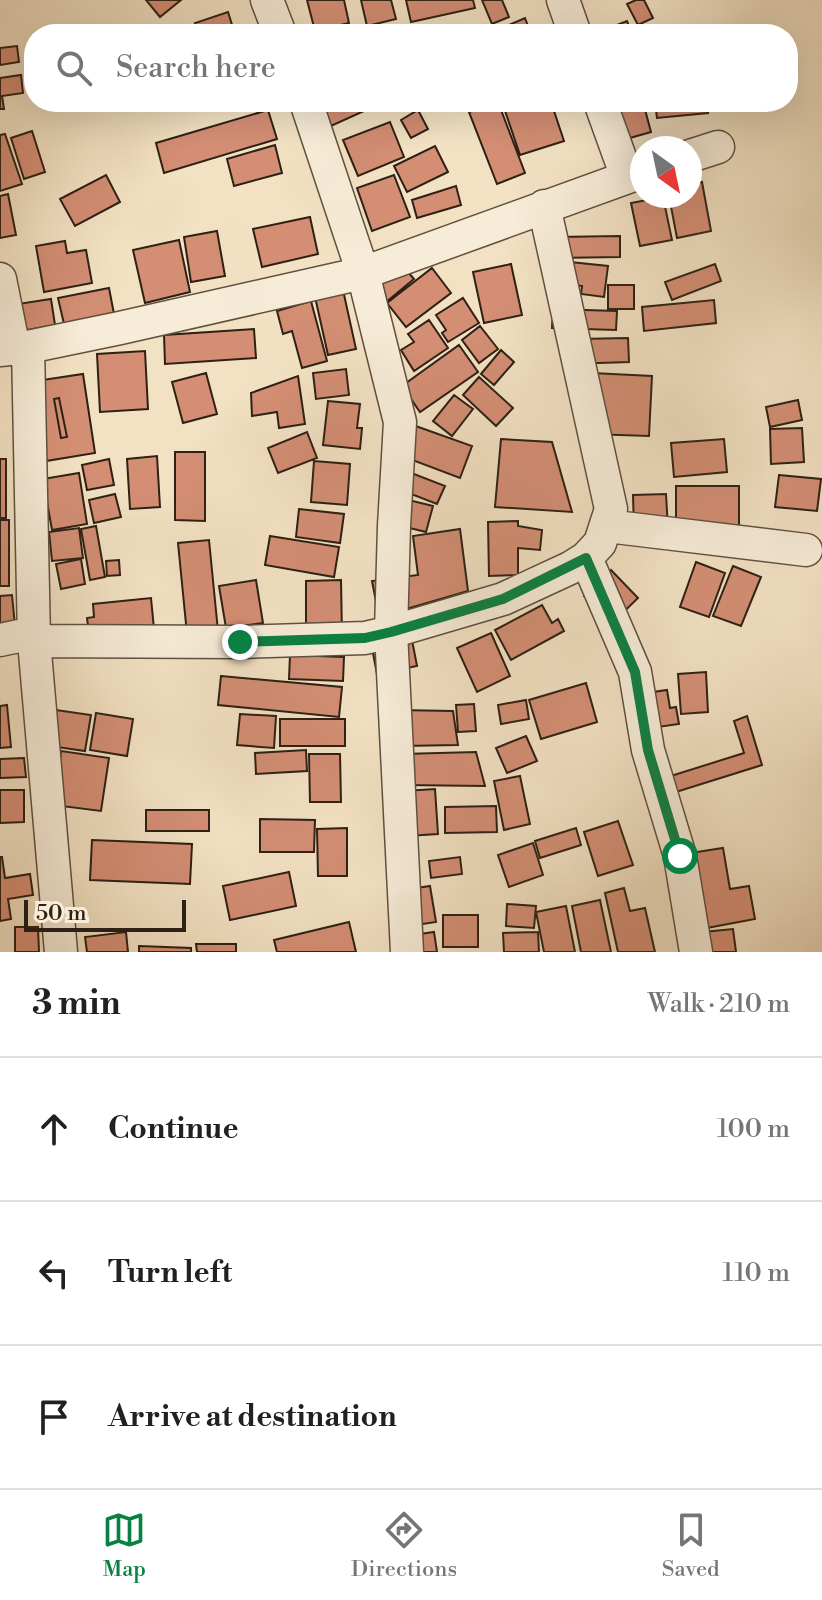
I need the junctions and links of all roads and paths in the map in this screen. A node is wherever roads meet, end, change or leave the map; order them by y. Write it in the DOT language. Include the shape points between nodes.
graph roads {
  1 [pos="267,0"];
  2 [pos="563,0"];
  3 [pos="276,24"];
  4 [pos="571,24"];
  5 [pos="309,112"];
  6 [pos="605,112"];
  7 [pos="630,166"];
  8 [pos="630,176"];
  9 [pos="544,206"];
  10 [pos="363,273"];
  11 [pos="0,279"];
  12 [pos="14,348"];
  13 [pos="607,526"];
  14 [pos="806,550"];
  15 [pos="586,558"];
  16 [pos="391,632"];
  17 [pos="0,640"];
  18 [pos="34,641"];
  19 [pos="61,952"];
  20 [pos="407,952"];
  21 [pos="696,952"];
  1 -- 3 [label="street"];
  2 -- 4 [label="street"];
  5 -- 10 [label="street"];
  6 -- 7 [label="street"];
  8 -- 9 [label="street"];
  9 -- 10 [label="street"];
  9 -- 13 [label="street" via="603,464 611,509"];
  10 -- 12 [label="street"];
  10 -- 16 [label="street" via="400,422"];
  11 -- 12 [label="street"];
  12 -- 18 [label="street"];
  13 -- 14 [label="street"];
  13 -- 15 [label="street"];
  15 -- 16 [label="street" via="503,599"];
  15 -- 21 [label="street" via="635,672 648,750 680,856"];
  16 -- 18 [label="street" via="365,638 240,642"];
  16 -- 20 [label="street"];
  17 -- 18 [label="street" via="19,636"];
  18 -- 19 [label="street"];
}
